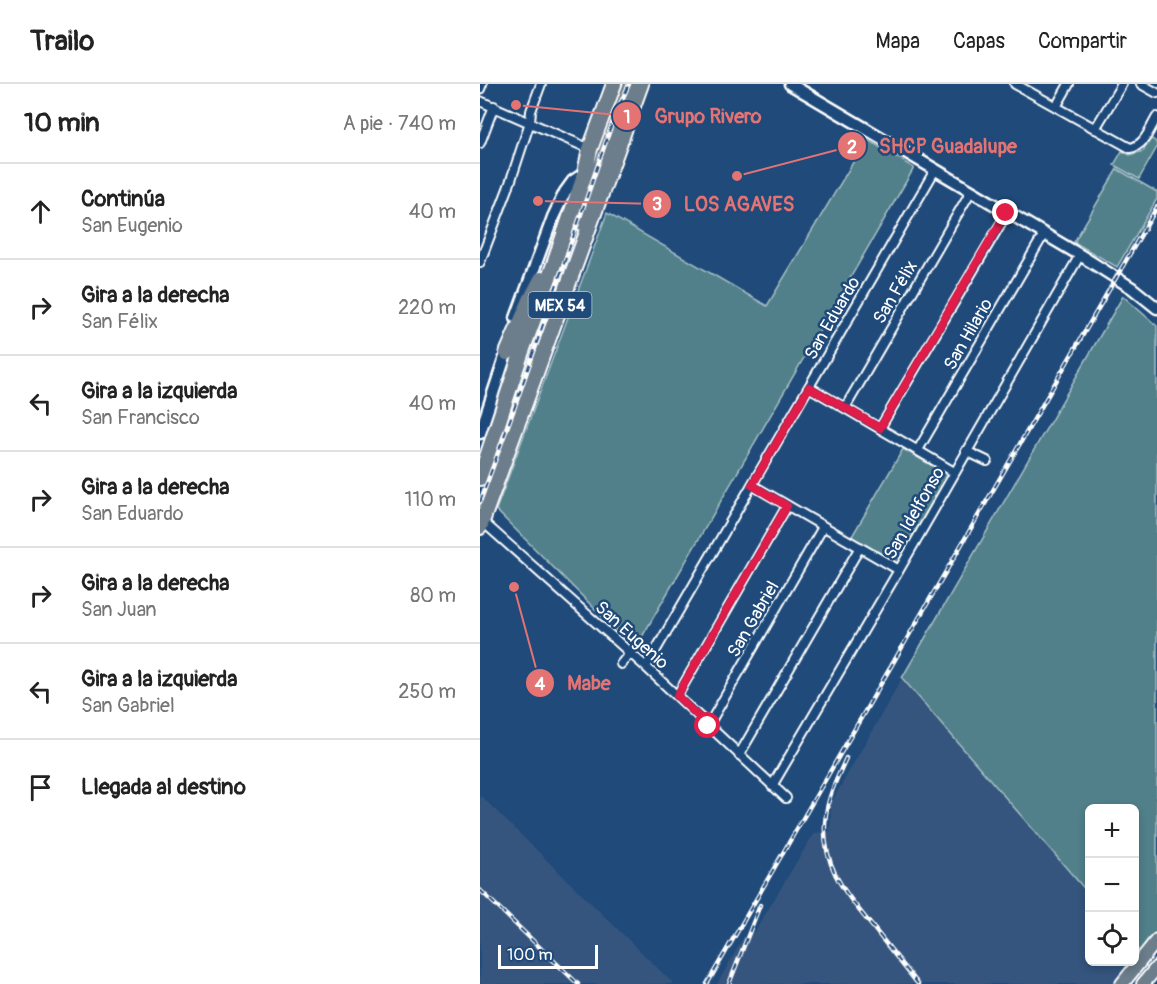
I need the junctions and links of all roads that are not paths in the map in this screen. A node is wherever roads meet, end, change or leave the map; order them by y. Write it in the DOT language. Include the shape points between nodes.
graph roads {
  1 [pos="482,84"];
  2 [pos="541,84"];
  3 [pos="614,84"];
  4 [pos="631,84"];
  5 [pos="641,84"];
  6 [pos="790,84"];
  7 [pos="1015,84"];
  8 [pos="1069,84"];
  9 [pos="1122,84"];
  10 [pos="1141,84"];
  11 [pos="480,89"];
  12 [pos="1157,93"];
  13 [pos="480,101"];
  14 [pos="494,106"];
  15 [pos="1056,107"];
  16 [pos="1157,117"];
  17 [pos="530,122"];
  18 [pos="1095,129"];
  19 [pos="480,142"];
  20 [pos="590,149"];
  21 [pos="935,170"];
  22 [pos="585,173"];
  23 [pos="971,191"];
  24 [pos="1006,213"];
  25 [pos="1044,234"];
  26 [pos="1080,255"];
  27 [pos="480,262"];
  28 [pos="553,267"];
  29 [pos="569,281"];
  30 [pos="1157,308"];
  31 [pos="507,353"];
  32 [pos="809,387"];
  33 [pos="845,408"];
  34 [pos="880,428"];
  35 [pos="480,433"];
  36 [pos="918,450"];
  37 [pos="966,451"];
  38 [pos="987,461"];
  39 [pos="954,472"];
  40 [pos="480,478"];
  41 [pos="752,485"];
  42 [pos="787,506"];
  43 [pos="481,524"];
  44 [pos="823,527"];
  45 [pos="860,548"];
  46 [pos="899,570"];
  47 [pos="630,653"];
  48 [pos="621,664"];
  49 [pos="646,667"];
  50 [pos="677,696"];
  51 [pos="708,726"];
  52 [pos="740,755"];
  53 [pos="772,786"];
  54 [pos="786,798"];
  55 [pos="1157,940"];
  56 [pos="1157,966"];
  57 [pos="1122,984"];
  58 [pos="1143,984"];
  1 -- 11 [label="street"];
  2 -- 17 [label="street"];
  3 -- 20 [label="highway, MEX 54"];
  4 -- 29 [label="highway" via="586,205"];
  5 -- 29 [label="highway, MEX 54"];
  6 -- 21 [label="street"];
  7 -- 15 [label="street"];
  8 -- 15 [label="street"];
  9 -- 18 [label="street"];
  10 -- 12 [label="street"];
  13 -- 14 [label="street"];
  14 -- 17 [label="street"];
  14 -- 19 [label="street"];
  15 -- 18 [label="street"];
  16 -- 18 [label="street" via="1142,143 1135,147 1127,147"];
  17 -- 20 [label="street"];
  17 -- 27 [label="street"];
  20 -- 22 [label="highway, MEX 54"];
  21 -- 23 [label="street"];
  21 -- 32 [label="street, San Eduardo"];
  22 -- 28 [label="highway, MEX 54"];
  22 -- 31 [label="street" via="568,187 553,217 516,316"];
  23 -- 24 [label="street"];
  23 -- 33 [label="street, San Félix"];
  24 -- 25 [label="street"];
  24 -- 34 [label="street"];
  25 -- 26 [label="street"];
  25 -- 36 [label="street, San Hilario"];
  26 -- 30 [label="street"];
  26 -- 37 [label="street, San Idelfonso"];
  28 -- 31 [label="highway" via="534,292"];
  28 -- 40 [label="highway, MEX 54"];
  29 -- 43 [label="highway, MEX 54"];
  31 -- 35 [label="street"];
  32 -- 33 [label="street"];
  32 -- 41 [label="street, San Eduardo"];
  33 -- 34 [label="street"];
  34 -- 36 [label="street"];
  36 -- 39 [label="street"];
  37 -- 38 [label="street"];
  37 -- 39 [label="street, San Idelfonso"];
  39 -- 46 [label="street, San Idelfonso"];
  41 -- 42 [label="street"];
  41 -- 49 [label="street, San Eduardo"];
  42 -- 44 [label="street"];
  42 -- 50 [label="street"];
  43 -- 47 [label="street, San Eugenio"];
  44 -- 45 [label="street"];
  44 -- 51 [label="street, San Gabriel"];
  45 -- 46 [label="street"];
  45 -- 52 [label="street"];
  46 -- 53 [label="street, San Idelfonso"];
  47 -- 48 [label="street"];
  47 -- 49 [label="street, San Eugenio"];
  49 -- 50 [label="street, San Eugenio"];
  50 -- 51 [label="street, San Eugenio"];
  51 -- 52 [label="street, San Eugenio"];
  52 -- 53 [label="street, San Eugenio"];
  53 -- 54 [label="street, San Eugenio"];
  55 -- 57 [label="main road"];
  56 -- 58 [label="main road"];
}
